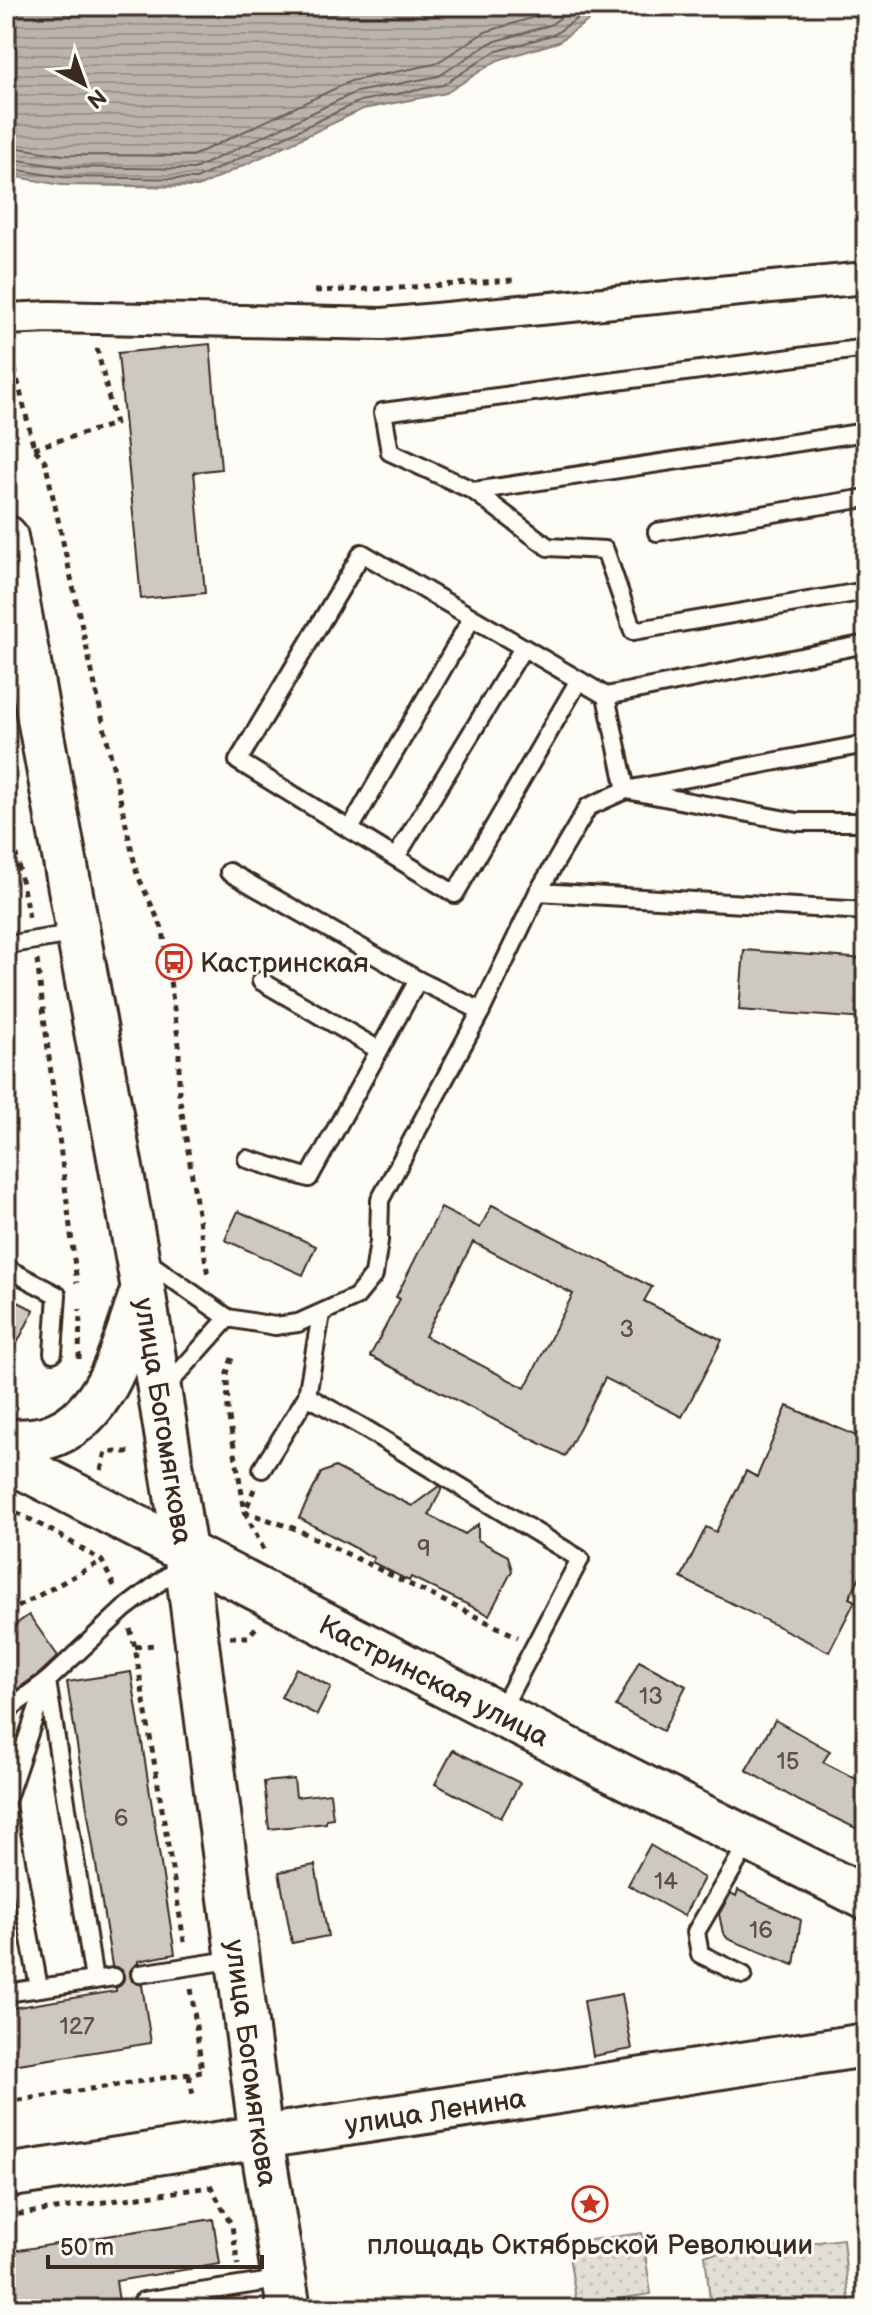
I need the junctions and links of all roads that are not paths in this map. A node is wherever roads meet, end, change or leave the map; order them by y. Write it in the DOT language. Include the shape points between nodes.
graph roads {
  1 [pos="866,278"];
  2 [pos="6,319"];
  3 [pos="866,348"];
  4 [pos="866,432"];
  5 [pos="474,491"];
  6 [pos="866,498"];
  7 [pos="657,532"];
  8 [pos="6,537"];
  9 [pos="866,591"];
  10 [pos="472,618"];
  11 [pos="866,644"];
  12 [pos="523,648"];
  13 [pos="579,680"];
  14 [pos="606,696"];
  15 [pos="866,744"];
  16 [pos="626,790"];
  17 [pos="866,822"];
  18 [pos="350,829"];
  19 [pos="396,857"];
  20 [pos="229,872"];
  21 [pos="538,892"];
  22 [pos="866,911"];
  23 [pos="79,933"];
  24 [pos="6,945"];
  25 [pos="418,980"];
  26 [pos="261,981"];
  27 [pos="481,1011"];
  28 [pos="379,1050"];
  29 [pos="247,1159"];
  30 [pos="6,1268"];
  31 [pos="140,1271"];
  32 [pos="321,1314"];
  33 [pos="228,1318"];
  34 [pos="53,1353"];
  35 [pos="160,1393"];
  36 [pos="307,1396"];
  37 [pos="6,1441"];
  38 [pos="6,1459"];
  39 [pos="262,1469"];
  40 [pos="186,1556"];
  41 [pos="47,1681"];
  42 [pos="6,1711"];
  43 [pos="499,1714"];
  44 [pos="6,1803"];
  45 [pos="750,1840"];
  46 [pos="866,1898"];
  47 [pos="238,1959"];
  48 [pos="140,1974"];
  49 [pos="743,1975"];
  50 [pos="114,1977"];
  51 [pos="94,1980"];
  52 [pos="39,1988"];
  53 [pos="6,1993"];
  54 [pos="866,2045"];
  55 [pos="261,2138"];
  56 [pos="6,2176"];
  57 [pos="286,2294"];
  58 [pos="144,2309"];
  1 -- 2 [label="street" via="383,324"];
  3 -- 5 [label="lane" via="383,412 390,452"];
  4 -- 5 [label="lane"];
  5 -- 9 [label="lane" via="548,547 605,550 633,631"];
  6 -- 7 [label="lane"];
  8 -- 23 [label="main road, улица Богомягкова"];
  10 -- 12 [label="lane"];
  10 -- 18 [label="lane"];
  10 -- 18 [label="lane" via="362,553 238,761"];
  11 -- 14 [label="lane"];
  12 -- 13 [label="lane"];
  12 -- 19 [label="lane"];
  13 -- 14 [label="lane"];
  13 -- 19 [label="lane" via="455,894"];
  14 -- 16 [label="lane"];
  15 -- 16 [label="lane"];
  16 -- 17 [label="lane" via="797,822"];
  16 -- 21 [label="lane" via="588,807"];
  18 -- 19 [label="lane"];
  20 -- 25 [label="lane"];
  21 -- 22 [label="lane"];
  21 -- 27 [label="lane"];
  23 -- 24 [label="lane"];
  23 -- 31 [label="main road, улица Богомягкова"];
  25 -- 27 [label="lane"];
  25 -- 28 [label="lane"];
  26 -- 28 [label="lane"];
  27 -- 32 [label="lane" via="380,1200 374,1275 356,1297"];
  28 -- 29 [label="lane" via="309,1178"];
  30 -- 34 [label="lane" via="57,1295"];
  31 -- 33 [label="lane"];
  31 -- 35 [label="main road, улица Богомягкова"];
  31 -- 37 [label="main road" via="103,1393 76,1422 55,1435"];
  32 -- 33 [label="lane" via="275,1326"];
  32 -- 36 [label="lane"];
  33 -- 35 [label="lane"];
  35 -- 40 [label="main road, улица Богомягкова"];
  36 -- 39 [label="lane"];
  36 -- 43 [label="lane" via="580,1559"];
  38 -- 40 [label="main road, Кастринская улица"];
  40 -- 41 [label="lane"];
  40 -- 43 [label="main road, Кастринская улица"];
  40 -- 47 [label="main road, улица Богомягкова"];
  41 -- 42 [label="lane"];
  41 -- 44 [label="lane"];
  41 -- 51 [label="lane"];
  43 -- 45 [label="main road, Кастринская улица"];
  44 -- 52 [label="lane"];
  45 -- 46 [label="main road, Кастринская улица"];
  45 -- 49 [label="lane" via="696,1932 700,1954"];
  47 -- 48 [label="lane"];
  47 -- 55 [label="main road, улица Богомягкова"];
  50 -- 51 [label="lane"];
  51 -- 52 [label="lane"];
  52 -- 53 [label="lane"];
  54 -- 55 [label="main road, улица Ленина"];
  55 -- 56 [label="main road, улица Ленина"];
  55 -- 57 [label="main road, улица Богомягкова"];
  57 -- 58 [label="lane" via="241,2286 143,2301"];
}
